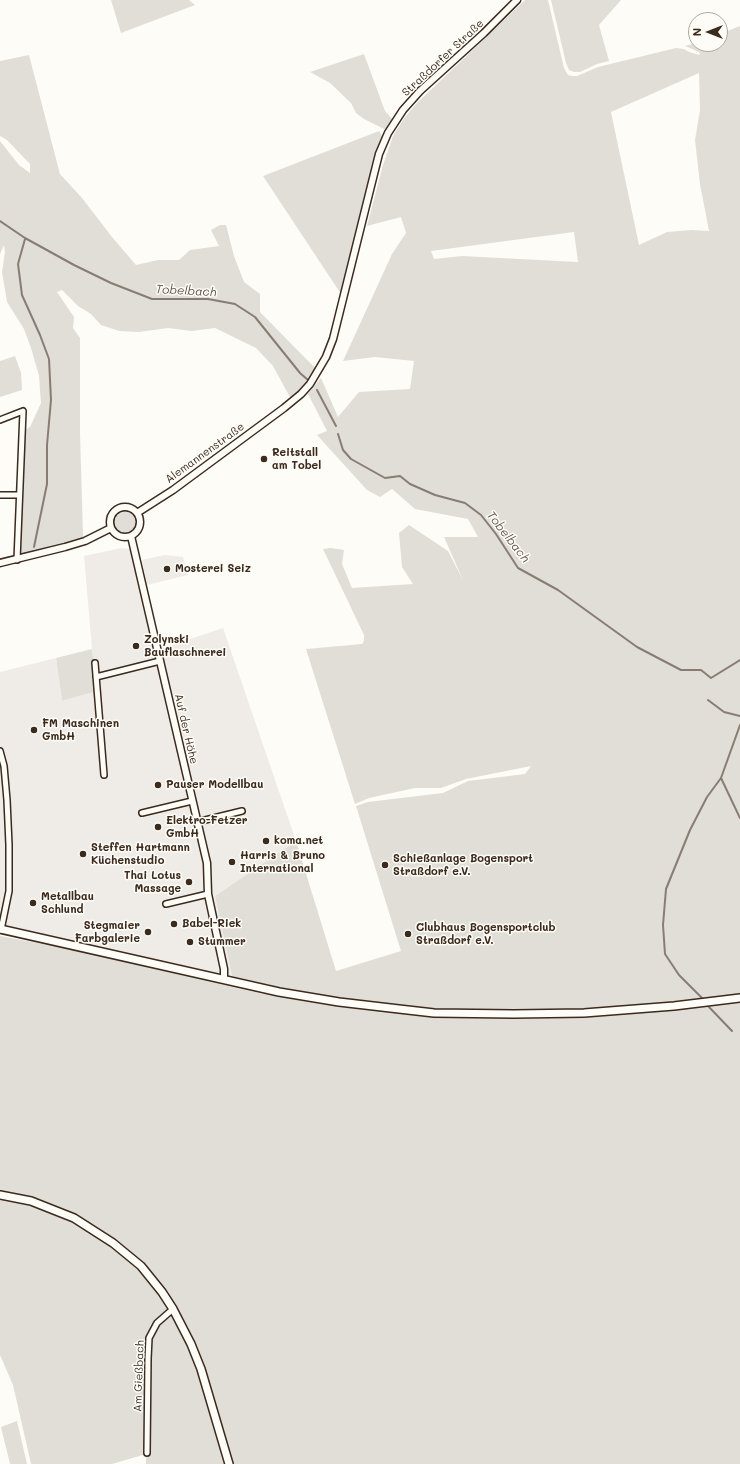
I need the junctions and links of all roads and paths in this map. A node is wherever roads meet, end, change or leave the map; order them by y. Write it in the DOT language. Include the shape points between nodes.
graph roads {
  1 [pos="517,0"];
  2 [pos="284,408"];
  3 [pos="0,420"];
  4 [pos="0,495"];
  5 [pos="19,495"];
  6 [pos="138,513"];
  7 [pos="111,528"];
  8 [pos="131,536"];
  9 [pos="17,560"];
  10 [pos="0,563"];
  11 [pos="160,661"];
  12 [pos="95,663"];
  13 [pos="96,677"];
  14 [pos="0,751"];
  15 [pos="104,775"];
  16 [pos="7,800"];
  17 [pos="192,801"];
  18 [pos="0,802"];
  19 [pos="242,811"];
  20 [pos="142,813"];
  21 [pos="197,822"];
  22 [pos="208,894"];
  23 [pos="166,904"];
  24 [pos="1,930"];
  25 [pos="224,979"];
  26 [pos="740,998"];
  27 [pos="0,1195"];
  28 [pos="173,1309"];
  29 [pos="147,1453"];
  30 [pos="229,1464"];
  1 -- 2 [label="street, Straßdorfer Straße" via="420,91 403,110 388,134 374,174 333,339 310,384"];
  2 -- 6 [label="street, Alemannenstraße"];
  3 -- 5 [label="street" via="23,412"];
  4 -- 5 [label="street"];
  5 -- 9 [label="street"];
  6 -- 7 [label="street" via="127,507 118,509 110,519"];
  6 -- 8 [label="street" via="140,527"];
  7 -- 8 [label="street" via="121,537"];
  7 -- 9 [label="street" via="78,543"];
  8 -- 11 [label="street, Auf der Höhe"];
  9 -- 10 [label="street"];
  11 -- 13 [label="street"];
  11 -- 17 [label="street, Auf der Höhe"];
  12 -- 13 [label="street"];
  13 -- 15 [label="street"];
  14 -- 16 [label="street"];
  16 -- 18 [label="street"];
  16 -- 24 [label="street" via="9,891"];
  17 -- 20 [label="street"];
  17 -- 21 [label="street, Auf der Höhe"];
  19 -- 21 [label="street"];
  21 -- 22 [label="street, Auf der Höhe" via="207,863"];
  22 -- 23 [label="street"];
  22 -- 25 [label="street, Auf der Höhe"];
  24 -- 25 [label="main road"];
  25 -- 26 [label="main road" via="339,1002 434,1013 584,1013 659,1008"];
  27 -- 28 [label="main road" via="31,1201 53,1209 94,1230 141,1266"];
  28 -- 29 [label="street, Am Gießbach" via="157,1323 149,1338"];
  28 -- 30 [label="main road" via="201,1369"];
}
